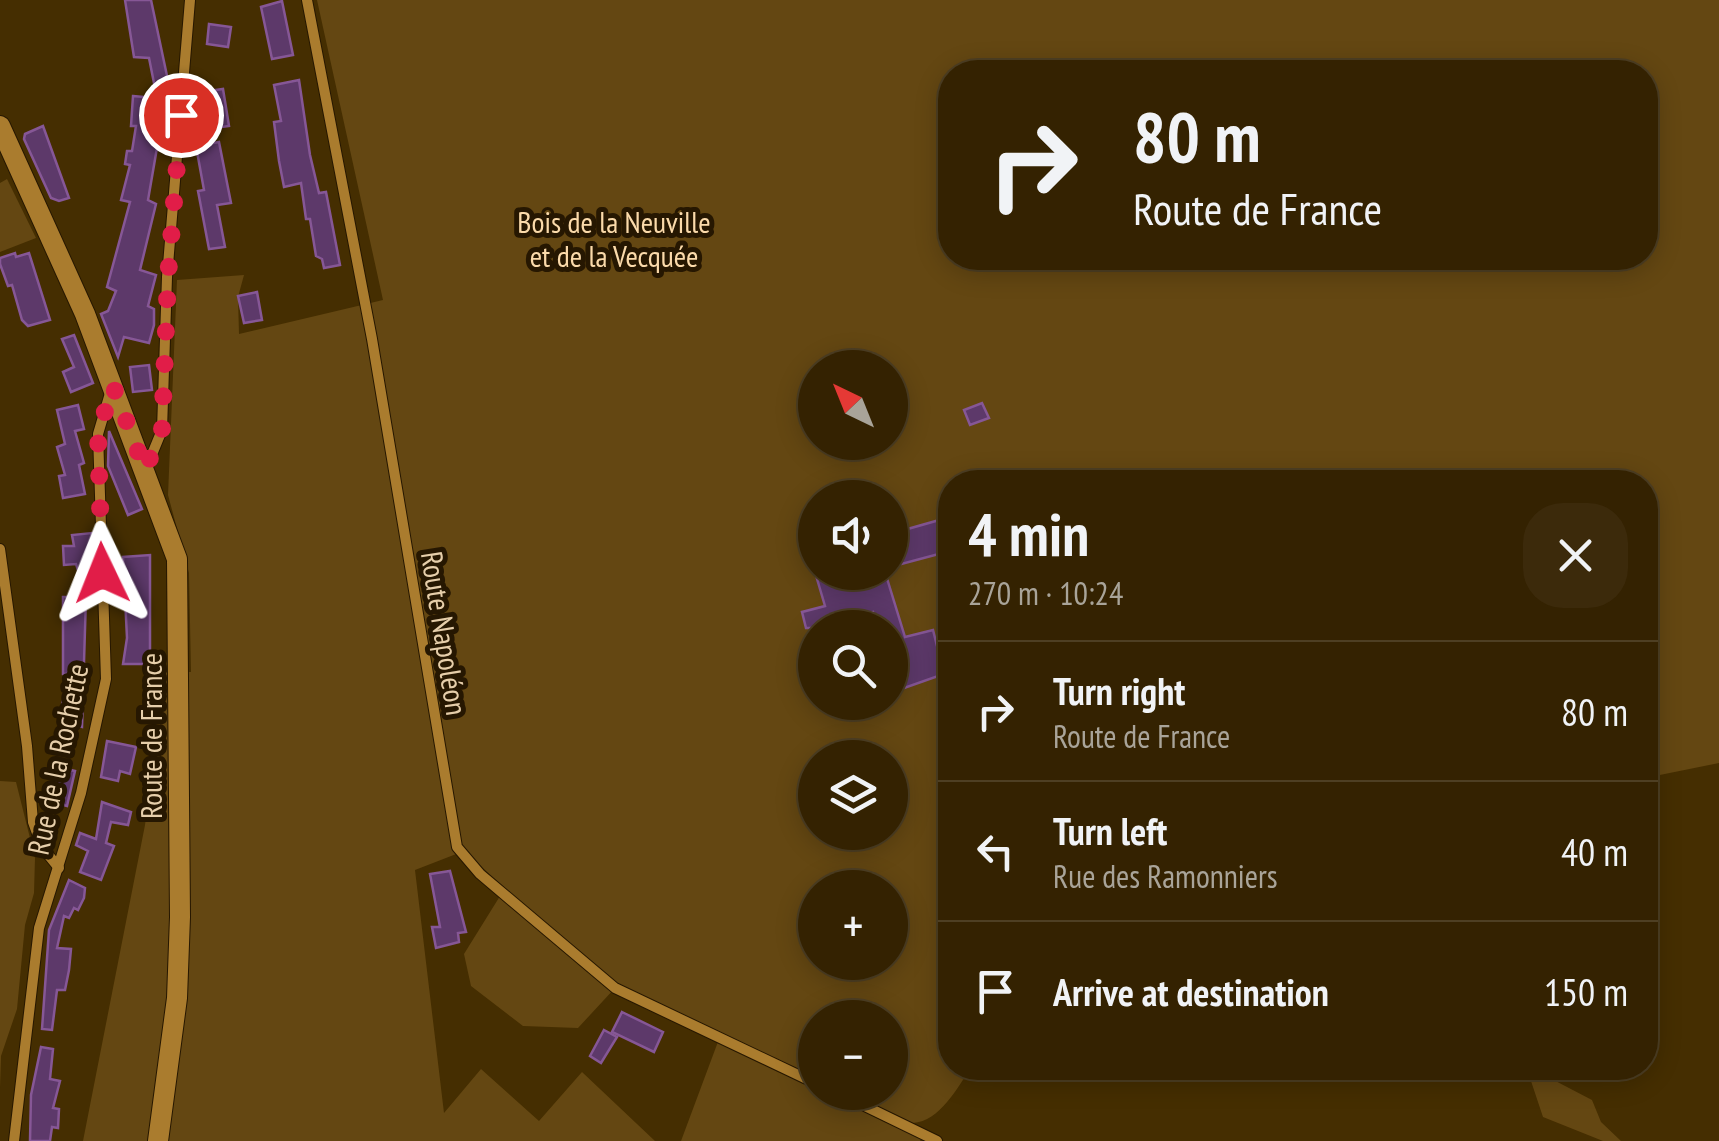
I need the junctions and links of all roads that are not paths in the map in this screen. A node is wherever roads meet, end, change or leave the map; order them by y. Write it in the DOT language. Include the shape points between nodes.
graph roads {
  1 [pos="190,0"];
  2 [pos="307,0"];
  3 [pos="0,126"];
  4 [pos="113,386"];
  5 [pos="145,470"];
  6 [pos="0,548"];
  7 [pos="59,868"];
  8 [pos="798,1075"];
  9 [pos="873,1110"];
  10 [pos="14,1141"];
  11 [pos="158,1141"];
  12 [pos="938,1141"];
  1 -- 5 [label="street" via="162,430"];
  2 -- 8 [label="street, Route Napoléon" via="372,338 457,847 615,988"];
  3 -- 4 [label="main road, Route de France"];
  4 -- 5 [label="main road, Route de France"];
  4 -- 7 [label="street, Rue de la Rochette" via="98,434 106,679"];
  5 -- 11 [label="main road, Route de France" via="180,582 180,944"];
  6 -- 7 [label="street" via="33,822"];
  7 -- 10 [label="street, Rue de la Rochette" via="39,928"];
  9 -- 12 [label="street"];
}
